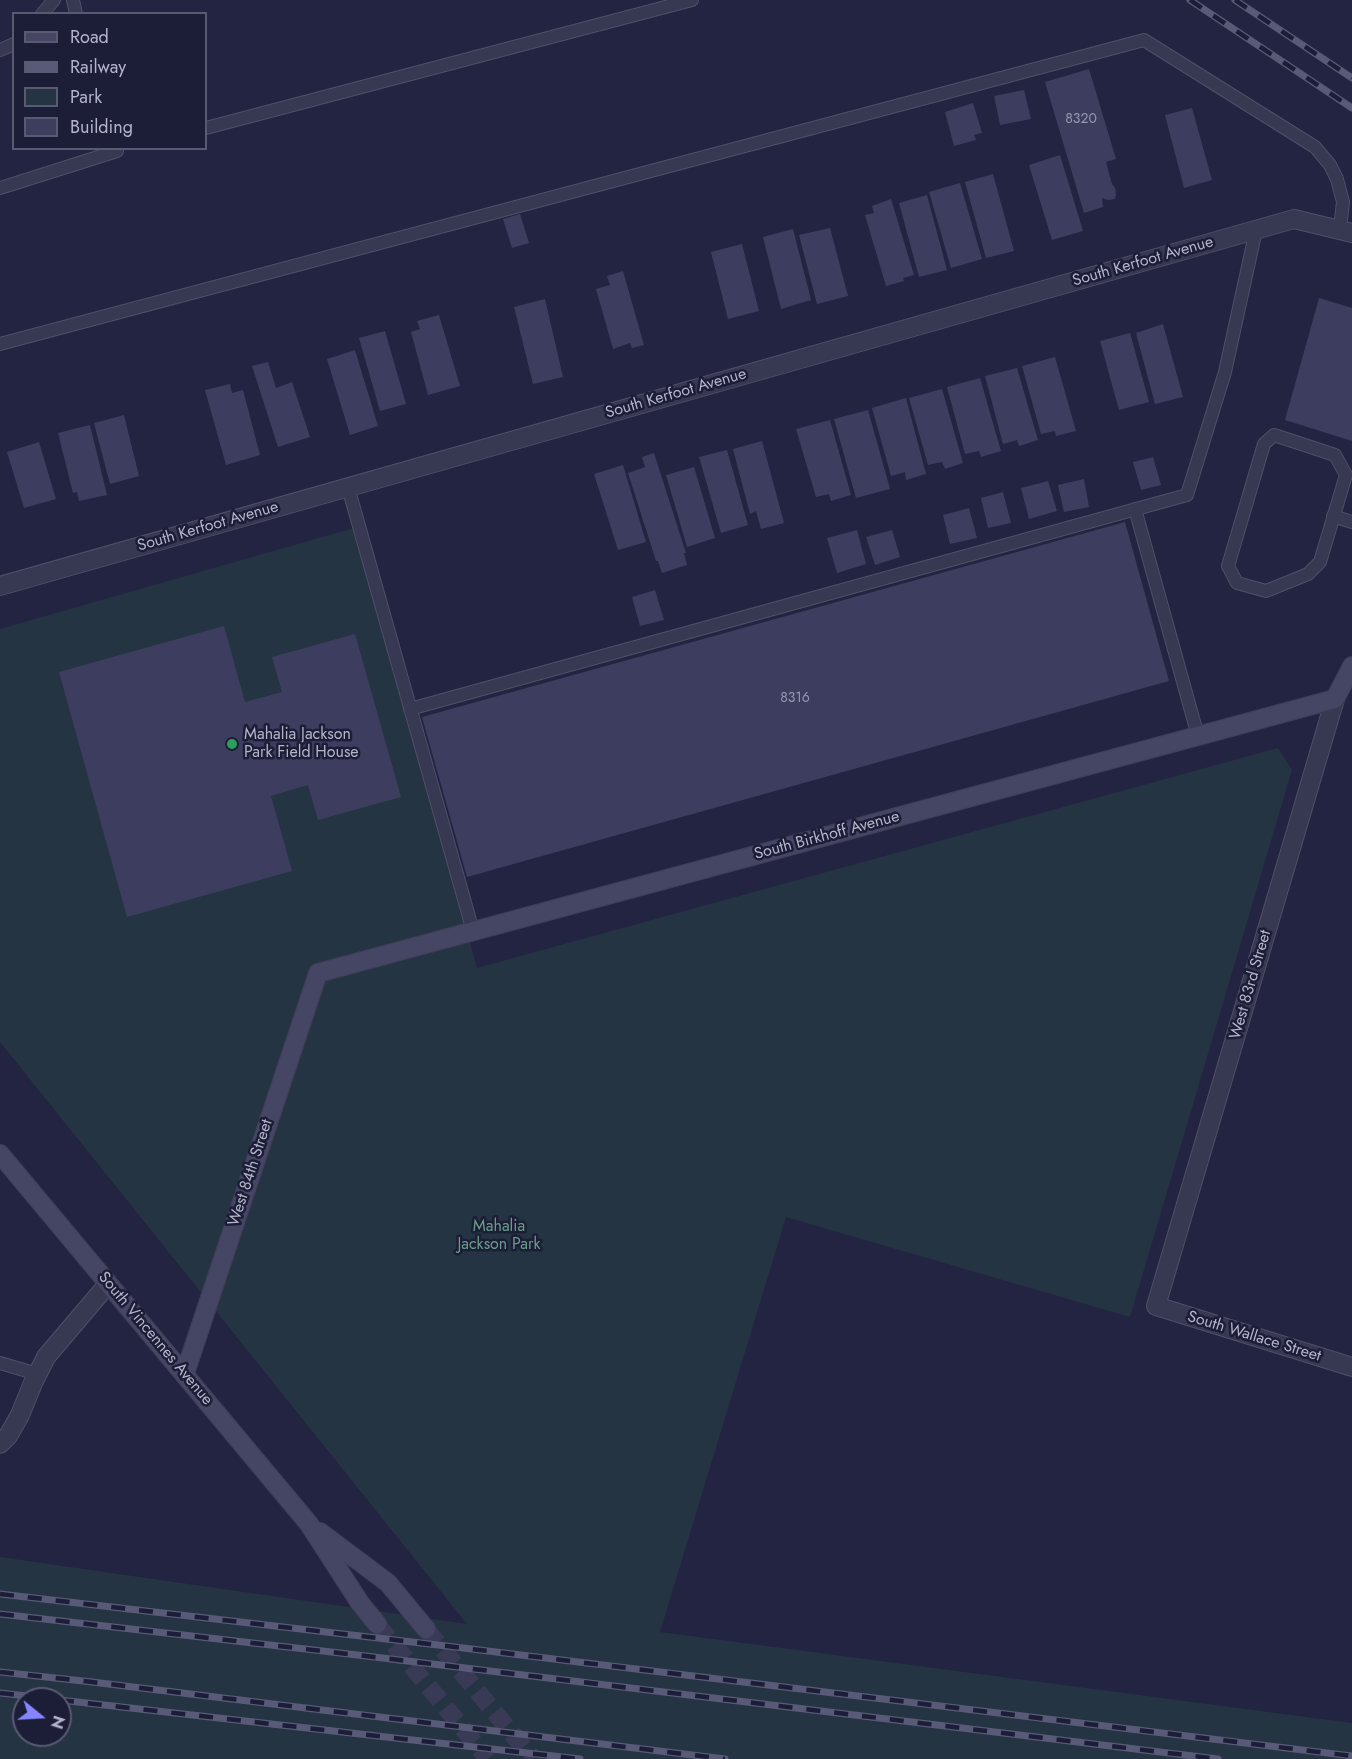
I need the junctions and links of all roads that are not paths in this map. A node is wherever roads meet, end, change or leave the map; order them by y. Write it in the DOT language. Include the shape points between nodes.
graph roads {
  1 [pos="54,0"];
  2 [pos="693,0"];
  3 [pos="44,12"];
  4 [pos="207,128"];
  5 [pos="117,150"];
  6 [pos="0,188"];
  7 [pos="1256,230"];
  8 [pos="1346,231"];
  9 [pos="0,344"];
  10 [pos="348,487"];
  11 [pos="1135,509"];
  12 [pos="1333,516"];
  13 [pos="1352,522"];
  14 [pos="0,586"];
  15 [pos="1351,670"];
  16 [pos="1335,699"];
  17 [pos="410,709"];
  18 [pos="1198,736"];
  19 [pos="473,931"];
  20 [pos="318,973"];
  21 [pos="0,1154"];
  22 [pos="108,1284"];
  23 [pos="1156,1306"];
  24 [pos="0,1363"];
  25 [pos="1352,1367"];
  26 [pos="185,1373"];
  27 [pos="37,1374"];
  28 [pos="0,1444"];
  29 [pos="309,1524"];
  30 [pos="377,1624"];
  31 [pos="426,1629"];
  1 -- 3 [label="lane"];
  2 -- 4 [label="lane"];
  5 -- 6 [label="lane"];
  7 -- 8 [label="street, South Kerfoot Avenue" via="1294,219"];
  7 -- 10 [label="street, South Kerfoot Avenue"];
  7 -- 11 [label="lane" via="1225,372 1187,495"];
  8 -- 9 [label="lane" via="1337,179 1315,147 1144,40"];
  10 -- 14 [label="street, South Kerfoot Avenue"];
  10 -- 17 [label="lane"];
  11 -- 17 [label="lane"];
  11 -- 18 [label="lane"];
  12 -- 12 [label="lane" via="1346,476 1335,455 1274,435 1264,444 1228,566 1237,583 1266,591 1308,574 1320,562"];
  12 -- 13 [label="lane"];
  15 -- 16 [label="street, West 83rd Street"];
  16 -- 18 [label="street, South Birkhoff Avenue"];
  16 -- 23 [label="street, West 83rd Street"];
  17 -- 19 [label="lane"];
  18 -- 19 [label="street, South Birkhoff Avenue"];
  19 -- 20 [label="street, South Birkhoff Avenue"];
  20 -- 26 [label="street, West 84th Street"];
  21 -- 22 [label="street, South Vincennes Avenue"];
  22 -- 26 [label="street, South Vincennes Avenue"];
  22 -- 27 [label="street" via="46,1357"];
  23 -- 25 [label="street, South Wallace Street"];
  24 -- 27 [label="lane"];
  26 -- 29 [label="street, South Vincennes Avenue"];
  27 -- 28 [label="street" via="20,1415"];
  29 -- 30 [label="street, South Vincennes Avenue"];
  29 -- 31 [label="street, South Vincennes Avenue" via="387,1583"];
}
